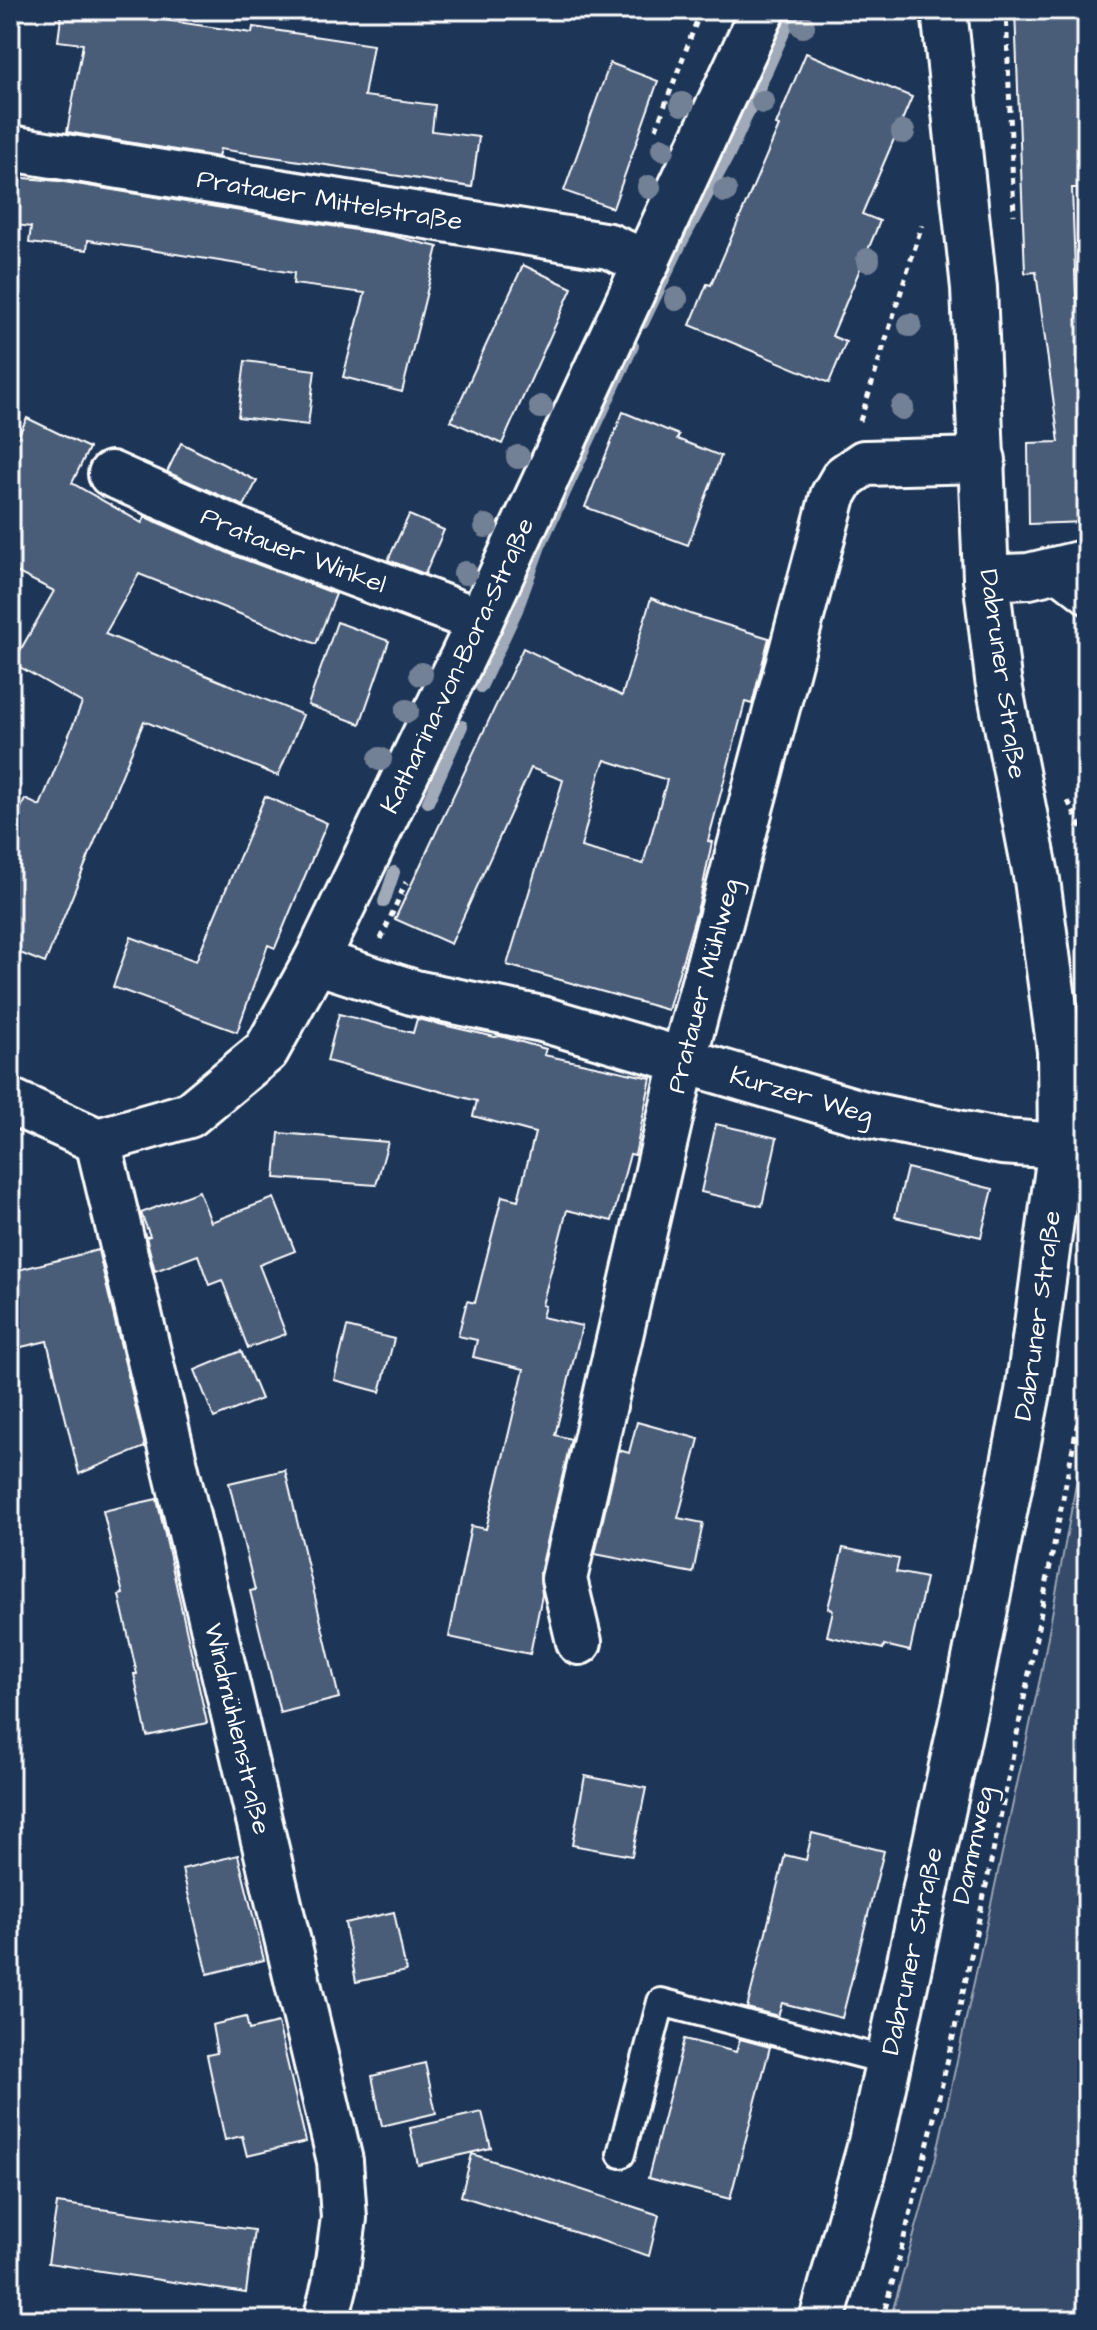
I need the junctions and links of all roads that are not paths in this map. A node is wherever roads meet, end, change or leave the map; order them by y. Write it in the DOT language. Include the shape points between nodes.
graph roads {
  1 [pos="763,10"];
  2 [pos="944,10"];
  3 [pos="10,148"];
  4 [pos="647,263"];
  5 [pos="983,460"];
  6 [pos="111,474"];
  7 [pos="1068,567"];
  8 [pos="986,578"];
  9 [pos="1087,601"];
  10 [pos="480,621"];
  11 [pos="316,961"];
  12 [pos="683,1062"];
  13 [pos="10,1101"];
  14 [pos="98,1141"];
  15 [pos="1061,1146"];
  16 [pos="579,1642"];
  17 [pos="888,2061"];
  18 [pos="621,2154"];
  19 [pos="326,2320"];
  20 [pos="822,2320"];
  1 -- 4 [label="street, Katharina-von-Bora-Straße"];
  2 -- 5 [label="street, Dabruner Straße" via="974,288"];
  3 -- 4 [label="street, Pratauer Mittelstraße" via="609,246"];
  4 -- 10 [label="street, Katharina-von-Bora-Straße"];
  5 -- 8 [label="street, Dabruner Straße"];
  5 -- 12 [label="street, Pratauer Mühlweg" via="864,463 844,477 833,496"];
  6 -- 10 [label="street, Pratauer Winkel" via="244,533"];
  7 -- 8 [label="street"];
  7 -- 9 [label="lane"];
  8 -- 15 [label="street, Dabruner Straße" via="1058,1036"];
  10 -- 11 [label="street, Katharina-von-Bora-Straße"];
  11 -- 12 [label="street, Kurzer Weg" via="415,993 542,1019"];
  11 -- 14 [label="street, Katharina-von-Bora-Straße" via="266,1051 200,1106 189,1115"];
  12 -- 15 [label="street, Kurzer Weg" via="865,1114 1002,1142"];
  12 -- 16 [label="street, Pratauer Mühlweg" via="564,1579"];
  13 -- 14 [label="street"];
  14 -- 19 [label="street, Windmühlenstraße" via="340,2161 344,2218"];
  15 -- 17 [label="street, Dabruner Straße" via="1028,1392"];
  17 -- 18 [label="lane" via="661,2002"];
  17 -- 20 [label="street, Dabruner Straße"];
}
